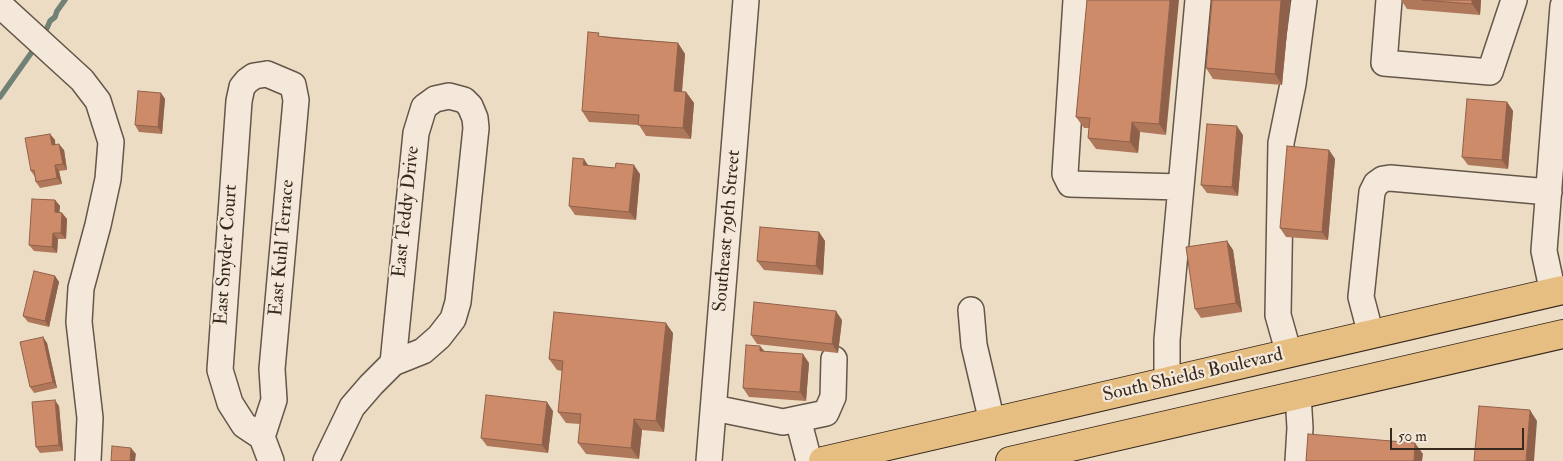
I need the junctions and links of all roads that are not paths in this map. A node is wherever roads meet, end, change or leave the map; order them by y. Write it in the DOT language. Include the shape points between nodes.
graph roads {
  1 [pos="746,0"];
  2 [pos="1076,0"];
  3 [pos="1198,0"];
  4 [pos="1304,0"];
  5 [pos="1389,0"];
  6 [pos="1514,0"];
  7 [pos="0,5"];
  8 [pos="1563,6"];
  9 [pos="267,74"];
  10 [pos="1181,187"];
  11 [pos="1549,192"];
  12 [pos="1558,292"];
  13 [pos="971,310"];
  14 [pos="1563,334"];
  15 [pos="1371,335"];
  16 [pos="1337,344"];
  17 [pos="1289,354"];
  18 [pos="834,359"];
  19 [pos="393,363"];
  20 [pos="1167,382"];
  21 [pos="1348,383"];
  22 [pos="1298,394"];
  23 [pos="714,408"];
  24 [pos="798,419"];
  25 [pos="992,422"];
  26 [pos="262,437"];
  27 [pos="88,461"];
  28 [pos="271,461"];
  29 [pos="326,461"];
  30 [pos="709,461"];
  31 [pos="809,461"];
  32 [pos="822,461"];
  33 [pos="1010,461"];
  34 [pos="1298,461"];
  1 -- 23 [label="street, Southeast 79th Street"];
  2 -- 10 [label="street" via="1065,174 1070,184"];
  3 -- 10 [label="street"];
  4 -- 17 [label="street" via="1281,143 1278,314"];
  5 -- 6 [label="street" via="1384,63 1490,72"];
  7 -- 27 [label="street" via="82,80 98,101 111,142 108,179 81,288 79,322 90,418"];
  8 -- 11 [label="street"];
  9 -- 26 [label="street, East Kuhl Terrace" via="293,85 296,100 272,369 274,400"];
  9 -- 26 [label="street, East Snyder Court" via="247,81 239,101 220,370 230,403 244,425"];
  10 -- 20 [label="street" via="1167,340"];
  11 -- 12 [label="street" via="1544,251"];
  11 -- 15 [label="street" via="1390,178 1376,184 1372,192 1362,298"];
  12 -- 15 [label="main road, South Shields Boulevard"];
  13 -- 25 [label="street" via="974,345"];
  14 -- 21 [label="main road"];
  15 -- 16 [label="main road, South Shields Boulevard"];
  16 -- 17 [label="main road, South Shields Boulevard"];
  16 -- 21 [label="main road"];
  17 -- 20 [label="main road, South Shields Boulevard"];
  18 -- 24 [label="street" via="833,397 826,413"];
  19 -- 19 [label="street, East Teddy Drive" via="423,351 439,337 453,318 458,302 476,128 470,106 464,100 449,96 435,98 424,107 416,133"];
  19 -- 29 [label="street" via="352,407"];
  20 -- 25 [label="main road, South Shields Boulevard"];
  21 -- 22 [label="main road"];
  22 -- 33 [label="main road"];
  22 -- 34 [label="street"];
  23 -- 24 [label="street" via="784,422"];
  23 -- 30 [label="street, Southeast 79th Street"];
  24 -- 31 [label="street"];
  25 -- 32 [label="main road, South Shields Boulevard"];
  26 -- 28 [label="street"];
}
